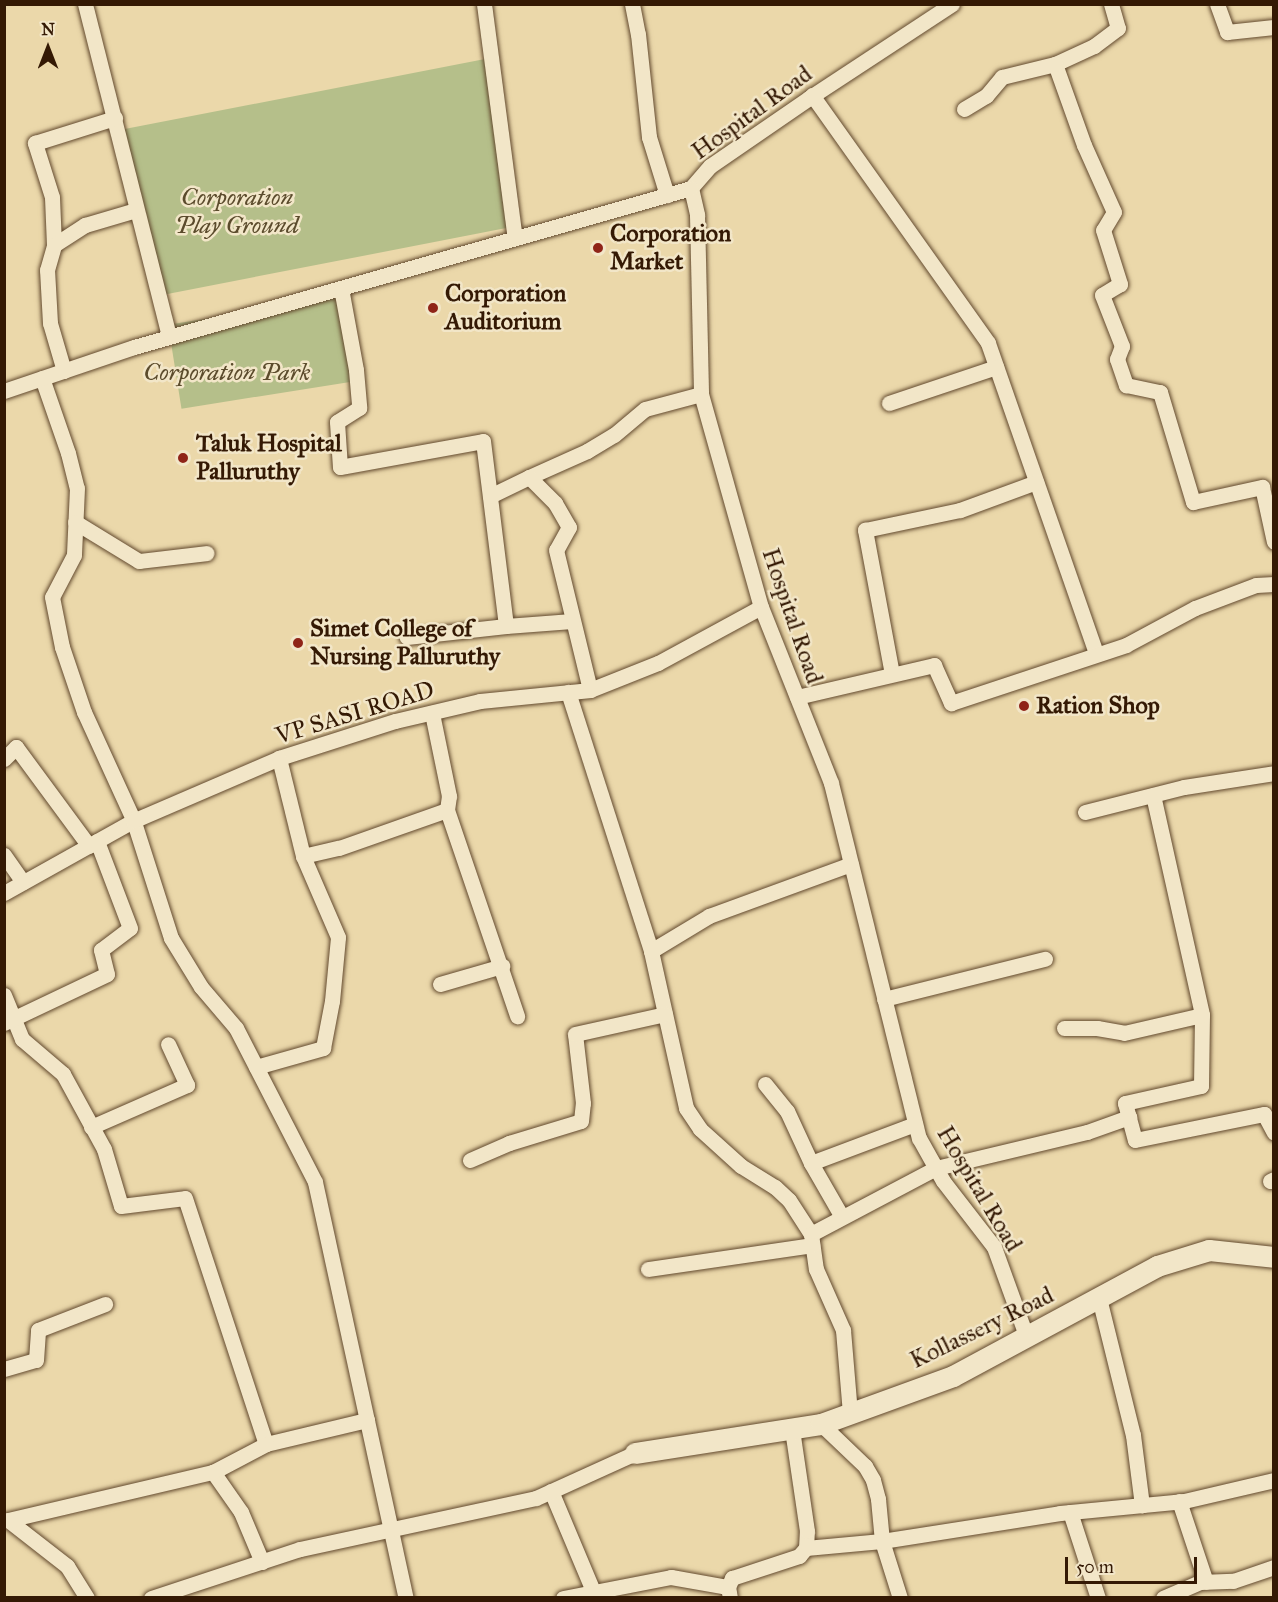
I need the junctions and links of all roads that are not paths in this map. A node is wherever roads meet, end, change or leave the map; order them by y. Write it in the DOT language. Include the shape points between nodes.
graph roads {
  1 [pos="85,4"];
  2 [pos="483,4"];
  3 [pos="632,4"];
  4 [pos="952,4"];
  5 [pos="1112,4"];
  6 [pos="1217,4"];
  7 [pos="1274,27"];
  8 [pos="1055,64"];
  9 [pos="813,96"];
  10 [pos="964,109"];
  11 [pos="115,118"];
  12 [pos="691,188"];
  13 [pos="666,195"];
  14 [pos="136,210"];
  15 [pos="515,238"];
  16 [pos="54,245"];
  17 [pos="341,288"];
  18 [pos="169,337"];
  19 [pos="996,367"];
  20 [pos="64,371"];
  21 [pos="42,378"];
  22 [pos="4,391"];
  23 [pos="701,394"];
  24 [pos="889,403"];
  25 [pos="529,477"];
  26 [pos="1036,482"];
  27 [pos="490,496"];
  28 [pos="75,522"];
  29 [pos="1274,542"];
  30 [pos="207,553"];
  31 [pos="1274,584"];
  32 [pos="761,607"];
  33 [pos="572,621"];
  34 [pos="506,626"];
  35 [pos="407,637"];
  36 [pos="1096,654"];
  37 [pos="892,675"];
  38 [pos="590,690"];
  39 [pos="568,693"];
  40 [pos="797,697"];
  41 [pos="432,712"];
  42 [pos="279,758"];
  43 [pos="4,759"];
  44 [pos="1274,773"];
  45 [pos="1153,795"];
  46 [pos="447,810"];
  47 [pos="1085,812"];
  48 [pos="133,820"];
  49 [pos="93,843"];
  50 [pos="4,855"];
  51 [pos="303,856"];
  52 [pos="851,864"];
  53 [pos="23,882"];
  54 [pos="4,893"];
  55 [pos="651,951"];
  56 [pos="1045,959"];
  57 [pos="502,966"];
  58 [pos="440,984"];
  59 [pos="4,995"];
  60 [pos="884,999"];
  61 [pos="665,1014"];
  62 [pos="1202,1014"];
  63 [pos="517,1016"];
  64 [pos="9,1021"];
  65 [pos="1064,1028"];
  66 [pos="168,1044"];
  67 [pos="256,1067"];
  68 [pos="765,1084"];
  69 [pos="1129,1117"];
  70 [pos="915,1124"];
  71 [pos="91,1127"];
  72 [pos="1274,1132"];
  73 [pos="470,1160"];
  74 [pos="811,1163"];
  75 [pos="936,1168"];
  76 [pos="842,1217"];
  77 [pos="812,1239"];
  78 [pos="1274,1257"];
  79 [pos="648,1269"];
  80 [pos="1099,1298"];
  81 [pos="105,1304"];
  82 [pos="1027,1338"];
  83 [pos="4,1370"];
  84 [pos="850,1413"];
  85 [pos="367,1420"];
  86 [pos="821,1424"];
  87 [pos="792,1430"];
  88 [pos="266,1444"];
  89 [pos="635,1453"];
  90 [pos="213,1472"];
  91 [pos="1274,1480"];
  92 [pos="551,1491"];
  93 [pos="1179,1502"];
  94 [pos="1142,1505"];
  95 [pos="1070,1512"];
  96 [pos="391,1530"];
  97 [pos="882,1541"];
  98 [pos="806,1548"];
  99 [pos="262,1562"];
  100 [pos="1274,1568"];
  101 [pos="1206,1582"];
  102 [pos="729,1592"];
  103 [pos="595,1595"];
  104 [pos="87,1598"];
  105 [pos="151,1598"];
  106 [pos="406,1598"];
  107 [pos="563,1598"];
  108 [pos="900,1598"];
  109 [pos="1098,1598"];
  110 [pos="1163,1598"];
  1 -- 11 [label="street"];
  2 -- 15 [label="street"];
  3 -- 13 [label="street" via="649,137"];
  4 -- 9 [label="street, Hospital Road"];
  5 -- 8 [label="street" via="1118,28 1094,46"];
  6 -- 7 [label="street" via="1227,32"];
  8 -- 10 [label="street" via="1002,77 986,96"];
  8 -- 29 [label="street" via="1084,145 1114,212 1103,230 1120,284 1102,295 1122,346 1117,359 1126,385 1160,392 1193,502 1262,487"];
  9 -- 12 [label="street, Hospital Road" via="710,166"];
  9 -- 19 [label="street" via="988,343"];
  11 -- 14 [label="street"];
  11 -- 16 [label="street" via="35,143 52,197"];
  12 -- 13 [label="street"];
  12 -- 23 [label="street, Hospital Road" via="697,215"];
  13 -- 15 [label="street"];
  14 -- 16 [label="street" via="85,225"];
  14 -- 18 [label="street"];
  15 -- 17 [label="street"];
  16 -- 20 [label="street" via="47,270 50,323"];
  17 -- 18 [label="street"];
  17 -- 27 [label="street" via="359,408 337,422 340,467 483,441"];
  18 -- 20 [label="street"];
  19 -- 24 [label="street"];
  19 -- 26 [label="street"];
  20 -- 21 [label="street"];
  21 -- 22 [label="street"];
  21 -- 28 [label="street" via="77,488"];
  23 -- 25 [label="street" via="645,408 614,435"];
  23 -- 32 [label="street, Hospital Road"];
  25 -- 27 [label="street"];
  25 -- 33 [label="street" via="555,503 569,527 556,550"];
  26 -- 36 [label="street"];
  26 -- 37 [label="street" via="960,510 865,530"];
  27 -- 34 [label="street"];
  28 -- 30 [label="street" via="139,561"];
  28 -- 48 [label="street" via="74,555 52,597 62,648 84,712"];
  31 -- 36 [label="street" via="1256,585 1195,608 1126,645"];
  32 -- 38 [label="street, VP SASI ROAD" via="658,663"];
  32 -- 40 [label="street, Hospital Road"];
  33 -- 34 [label="street"];
  33 -- 38 [label="street"];
  34 -- 35 [label="street"];
  36 -- 37 [label="street" via="951,703 934,665"];
  37 -- 40 [label="street"];
  38 -- 39 [label="street, VP SASI ROAD"];
  39 -- 41 [label="street, VP SASI ROAD" via="480,701"];
  39 -- 55 [label="street"];
  40 -- 52 [label="street, Hospital Road" via="831,783"];
  41 -- 42 [label="street, VP SASI ROAD"];
  41 -- 46 [label="street" via="449,796"];
  42 -- 48 [label="street, VP SASI ROAD"];
  42 -- 51 [label="street"];
  43 -- 49 [label="street" via="16,747"];
  44 -- 45 [label="street"];
  45 -- 47 [label="street"];
  45 -- 62 [label="street"];
  46 -- 51 [label="street" via="339,848"];
  46 -- 57 [label="street"];
  48 -- 49 [label="street, VP SASI ROAD"];
  48 -- 67 [label="street" via="171,938 201,987 236,1028"];
  49 -- 53 [label="street, VP SASI ROAD"];
  49 -- 64 [label="street" via="130,928 101,950 107,974"];
  50 -- 53 [label="street"];
  51 -- 67 [label="street" via="338,937 323,1048"];
  52 -- 55 [label="street" via="709,916"];
  52 -- 60 [label="street, Hospital Road"];
  53 -- 54 [label="street, VP SASI ROAD"];
  55 -- 61 [label="street"];
  56 -- 60 [label="street"];
  57 -- 58 [label="street"];
  57 -- 63 [label="street"];
  59 -- 64 [label="street"];
  60 -- 70 [label="street, Hospital Road"];
  61 -- 73 [label="street" via="575,1034 583,1103 581,1121 509,1143"];
  61 -- 77 [label="street" via="686,1108 700,1129 741,1166 789,1200"];
  62 -- 65 [label="street" via="1124,1033"];
  62 -- 69 [label="street" via="1202,1086 1125,1103"];
  64 -- 71 [label="street" via="22,1039 63,1074"];
  66 -- 71 [label="street" via="187,1085"];
  67 -- 85 [label="street" via="315,1182"];
  68 -- 74 [label="street" via="787,1112"];
  69 -- 72 [label="street" via="1135,1140 1264,1114"];
  69 -- 75 [label="street" via="1087,1132"];
  70 -- 74 [label="street"];
  70 -- 75 [label="street, Hospital Road"];
  71 -- 88 [label="street" via="104,1149 121,1206 185,1198"];
  74 -- 76 [label="street"];
  75 -- 76 [label="street"];
  75 -- 82 [label="street, Hospital Road" via="994,1247"];
  76 -- 77 [label="street"];
  77 -- 79 [label="street"];
  77 -- 84 [label="street" via="816,1269 843,1330"];
  78 -- 80 [label="street, Kollassery Road" via="1209,1250 1156,1266"];
  80 -- 82 [label="street, Kollassery Road"];
  80 -- 94 [label="street" via="1133,1435"];
  81 -- 83 [label="street" via="38,1330 36,1360"];
  82 -- 84 [label="street, Kollassery Road" via="953,1376"];
  84 -- 86 [label="street, Kollassery Road"];
  85 -- 88 [label="street"];
  85 -- 96 [label="street"];
  86 -- 87 [label="street, Kollassery Road"];
  86 -- 97 [label="street" via="865,1466 873,1480"];
  87 -- 89 [label="street, Kollassery Road"];
  87 -- 98 [label="street"];
  88 -- 90 [label="street"];
  89 -- 92 [label="street"];
  90 -- 99 [label="street" via="241,1512"];
  90 -- 104 [label="street" via="8,1520 67,1566"];
  91 -- 93 [label="street"];
  92 -- 96 [label="street" via="536,1498"];
  92 -- 103 [label="street"];
  93 -- 94 [label="street"];
  93 -- 101 [label="street"];
  94 -- 95 [label="street"];
  95 -- 97 [label="street"];
  95 -- 109 [label="street"];
  96 -- 99 [label="street" via="300,1549"];
  96 -- 106 [label="street"];
  97 -- 98 [label="street"];
  97 -- 108 [label="street"];
  98 -- 102 [label="street" via="799,1556 732,1578"];
  99 -- 105 [label="street"];
  100 -- 101 [label="street" via="1233,1581"];
  101 -- 110 [label="street"];
  102 -- 103 [label="street" via="671,1577"];
  103 -- 107 [label="street"];
}
